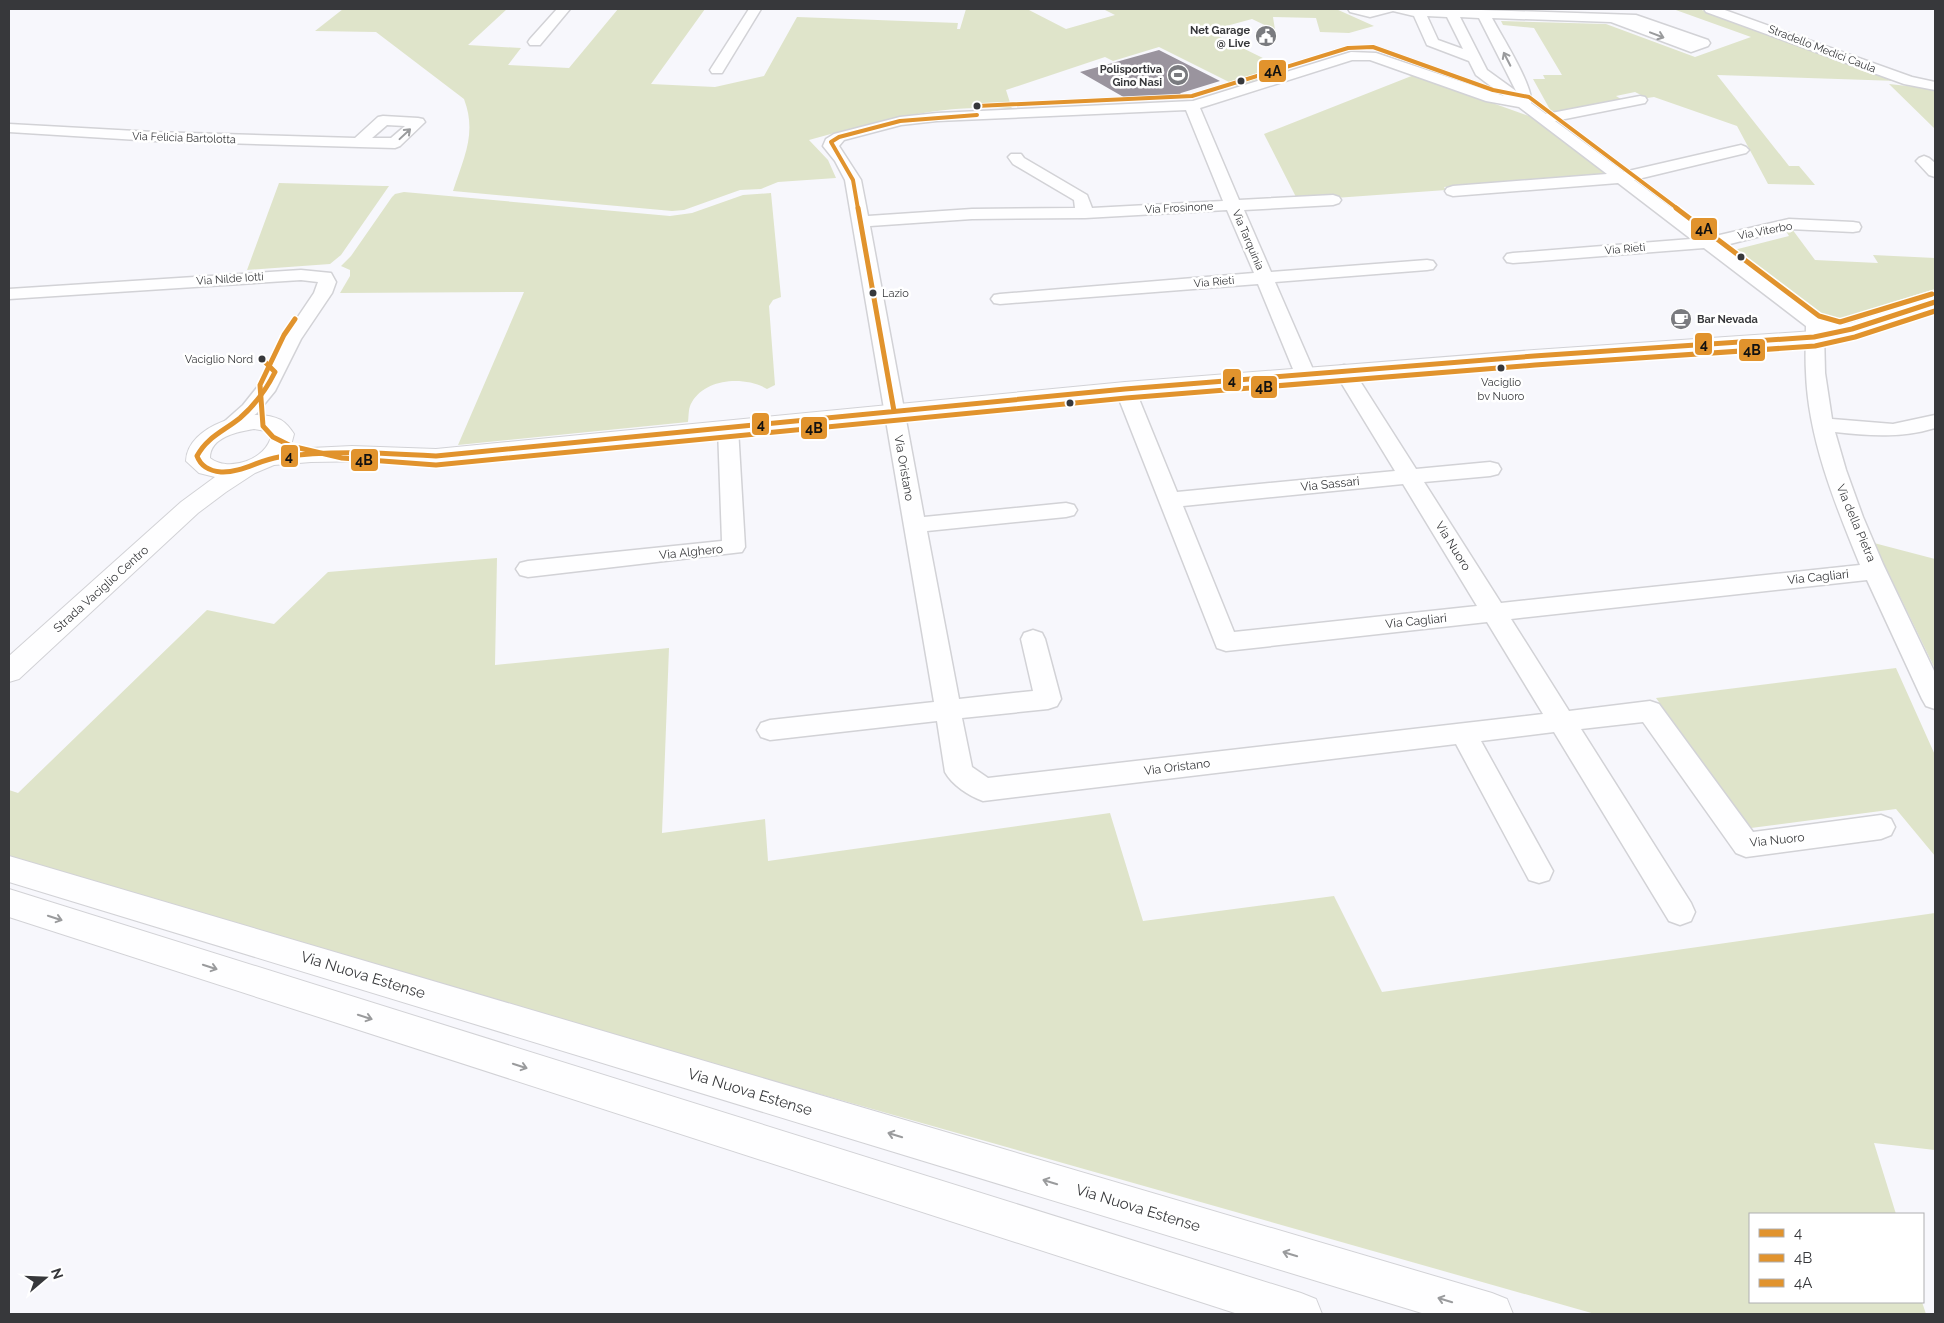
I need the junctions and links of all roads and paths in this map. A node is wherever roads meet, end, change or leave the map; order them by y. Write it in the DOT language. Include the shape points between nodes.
graph roads {
  1 [pos="564,9"];
  2 [pos="755,9"];
  3 [pos="1354,9"];
  4 [pos="1388,9"];
  5 [pos="1398,9"];
  6 [pos="1710,9"];
  7 [pos="1419,12"];
  8 [pos="1451,13"];
  9 [pos="1483,14"];
  10 [pos="1612,18"];
  11 [pos="534,42"];
  12 [pos="1472,58"];
  13 [pos="717,70"];
  14 [pos="1935,86"];
  15 [pos="1640,100"];
  16 [pos="1524,104"];
  17 [pos="1191,105"];
  18 [pos="1543,119"];
  19 [pos="9,128"];
  20 [pos="36,130"];
  21 [pos="15,142"];
  22 [pos="360,142"];
  23 [pos="1741,150"];
  24 [pos="1016,156"];
  25 [pos="1924,161"];
  26 [pos="1935,172"];
  27 [pos="1621,178"];
  28 [pos="1453,191"];
  29 [pos="1333,200"];
  30 [pos="1233,206"];
  31 [pos="1085,213"];
  32 [pos="860,222"];
  33 [pos="1853,227"];
  34 [pos="1707,242"];
  35 [pos="1512,258"];
  36 [pos="1427,265"];
  37 [pos="1264,278"];
  38 [pos="9,294"];
  39 [pos="1000,299"];
  40 [pos="1935,302"];
  41 [pos="1815,330"];
  42 [pos="1344,371"];
  43 [pos="1304,374"];
  44 [pos="268,387"];
  45 [pos="1125,389"];
  46 [pos="894,411"];
  47 [pos="1935,421"];
  48 [pos="1823,424"];
  49 [pos="227,428"];
  50 [pos="728,428"];
  51 [pos="277,429"];
  52 [pos="360,452"];
  53 [pos="269,458"];
  54 [pos="200,464"];
  55 [pos="247,468"];
  56 [pos="1490,469"];
  57 [pos="1410,477"];
  58 [pos="1170,500"];
  59 [pos="192,504"];
  60 [pos="1066,510"];
  61 [pos="914,524"];
  62 [pos="528,569"];
  63 [pos="1876,571"];
  64 [pos="1494,613"];
  65 [pos="1033,639"];
  66 [pos="9,672"];
  67 [pos="1935,699"];
  68 [pos="947,710"];
  69 [pos="1562,721"];
  70 [pos="770,730"];
  71 [pos="1464,733"];
  72 [pos="1881,828"];
  73 [pos="9,869"];
  74 [pos="1539,871"];
  75 [pos="9,903"];
  76 [pos="1680,912"];
  77 [pos="1301,1314"];
  78 [pos="1492,1314"];
  1 -- 11 [label="street"];
  2 -- 13 [label="street"];
  3 -- 4 [label="street" via="1370,13"];
  5 -- 7 [label="street"];
  6 -- 14 [label="street, Stradello Medici Caula" via="1909,81"];
  7 -- 8 [label="street"];
  7 -- 12 [label="street" via="1432,42"];
  8 -- 9 [label="street"];
  8 -- 12 [label="street"];
  9 -- 10 [label="street"];
  16 -- 9 [label="street, one-way" via="1525,97 1518,80"];
  10 -- 10 [label="street, one-way" via="1690,48 1703,43 1636,19"];
  12 -- 16 [label="street" via="1479,70"];
  15 -- 18 [label="street"];
  16 -- 17 [label="street" via="1491,98 1371,56 1351,56"];
  16 -- 18 [label="street"];
  17 -- 30 [label="street, Via Tarquinia"];
  17 -- 32 [label="street, Via Oristano" via="909,120 839,137 831,142 831,146 853,180"];
  18 -- 27 [label="street"];
  19 -- 20 [label="street, Via Felicia Bartolotta"];
  20 -- 21 [label="street"];
  20 -- 22 [label="street, Via Felicia Bartolotta" via="210,140"];
  23 -- 27 [label="street"];
  24 -- 31 [label="street" via="1018,161 1081,198"];
  25 -- 26 [label="street"];
  27 -- 28 [label="street"];
  27 -- 34 [label="street"];
  29 -- 30 [label="street, Via Frosinone"];
  30 -- 31 [label="street, Via Frosinone"];
  30 -- 37 [label="street, Via Tarquinia"];
  31 -- 32 [label="street, Via Frosinone" via="972,214"];
  32 -- 46 [label="street, Via Oristano"];
  33 -- 34 [label="street, Via Viterbo" via="1789,224"];
  34 -- 35 [label="street, Via Rieti"];
  34 -- 41 [label="street"];
  36 -- 37 [label="street, Via Rieti"];
  37 -- 39 [label="street, Via Rieti"];
  37 -- 43 [label="street, Via Tarquinia"];
  38 -- 44 [label="street, Via Nilde Iotti" via="302,274 325,277 327,282 323,293 292,339"];
  40 -- 41 [label="main road" via="1840,331"];
  41 -- 42 [label="main road"];
  41 -- 48 [label="street, Via della Pietra" via="1813,356"];
  42 -- 43 [label="main road"];
  42 -- 57 [label="street, Via Nuoro"];
  43 -- 45 [label="main road"];
  44 -- 49 [label="street, Via Nilde Iotti" via="250,409"];
  44 -- 51 [label="street"];
  45 -- 46 [label="main road"];
  45 -- 58 [label="street, Via Cagliari"];
  46 -- 50 [label="main road"];
  46 -- 61 [label="street, Via Oristano"];
  47 -- 48 [label="street" via="1892,431"];
  48 -- 63 [label="street, Via della Pietra" via="1838,483"];
  49 -- 51 [label="main road" via="254,422"];
  49 -- 54 [label="main road, Strada Vaciglio Centro" via="203,443 196,456"];
  50 -- 52 [label="main road" via="436,456"];
  50 -- 62 [label="street, Via Alghero" via="734,547"];
  51 -- 52 [label="main road" via="308,442"];
  51 -- 53 [label="main road" via="284,440"];
  52 -- 53 [label="main road"];
  53 -- 55 [label="main road"];
  54 -- 55 [label="main road" via="215,471"];
  54 -- 59 [label="main road, Strada Vaciglio Centro"];
  55 -- 59 [label="main road, Strada Vaciglio Centro"];
  56 -- 57 [label="street, Via Sassari"];
  57 -- 58 [label="street, Via Sassari"];
  57 -- 64 [label="street, Via Nuoro"];
  58 -- 64 [label="street, Via Cagliari" via="1226,642"];
  59 -- 66 [label="main road, Strada Vaciglio Centro"];
  60 -- 61 [label="street"];
  61 -- 68 [label="street, Via Oristano"];
  63 -- 64 [label="street, Via Cagliari"];
  63 -- 67 [label="street, Via della Pietra"];
  64 -- 69 [label="street, Via Nuoro"];
  65 -- 68 [label="street" via="1048,699"];
  68 -- 70 [label="street"];
  68 -- 71 [label="street, Via Oristano" via="959,772 983,790"];
  69 -- 71 [label="street, Via Oristano"];
  69 -- 72 [label="street, Via Nuoro" via="1650,711 1746,845"];
  69 -- 76 [label="street, Via Nuoro"];
  71 -- 74 [label="street"];
  78 -- 73 [label="main road, Via Nuova Estense, one-way"];
  75 -- 77 [label="main road, one-way"];
}
